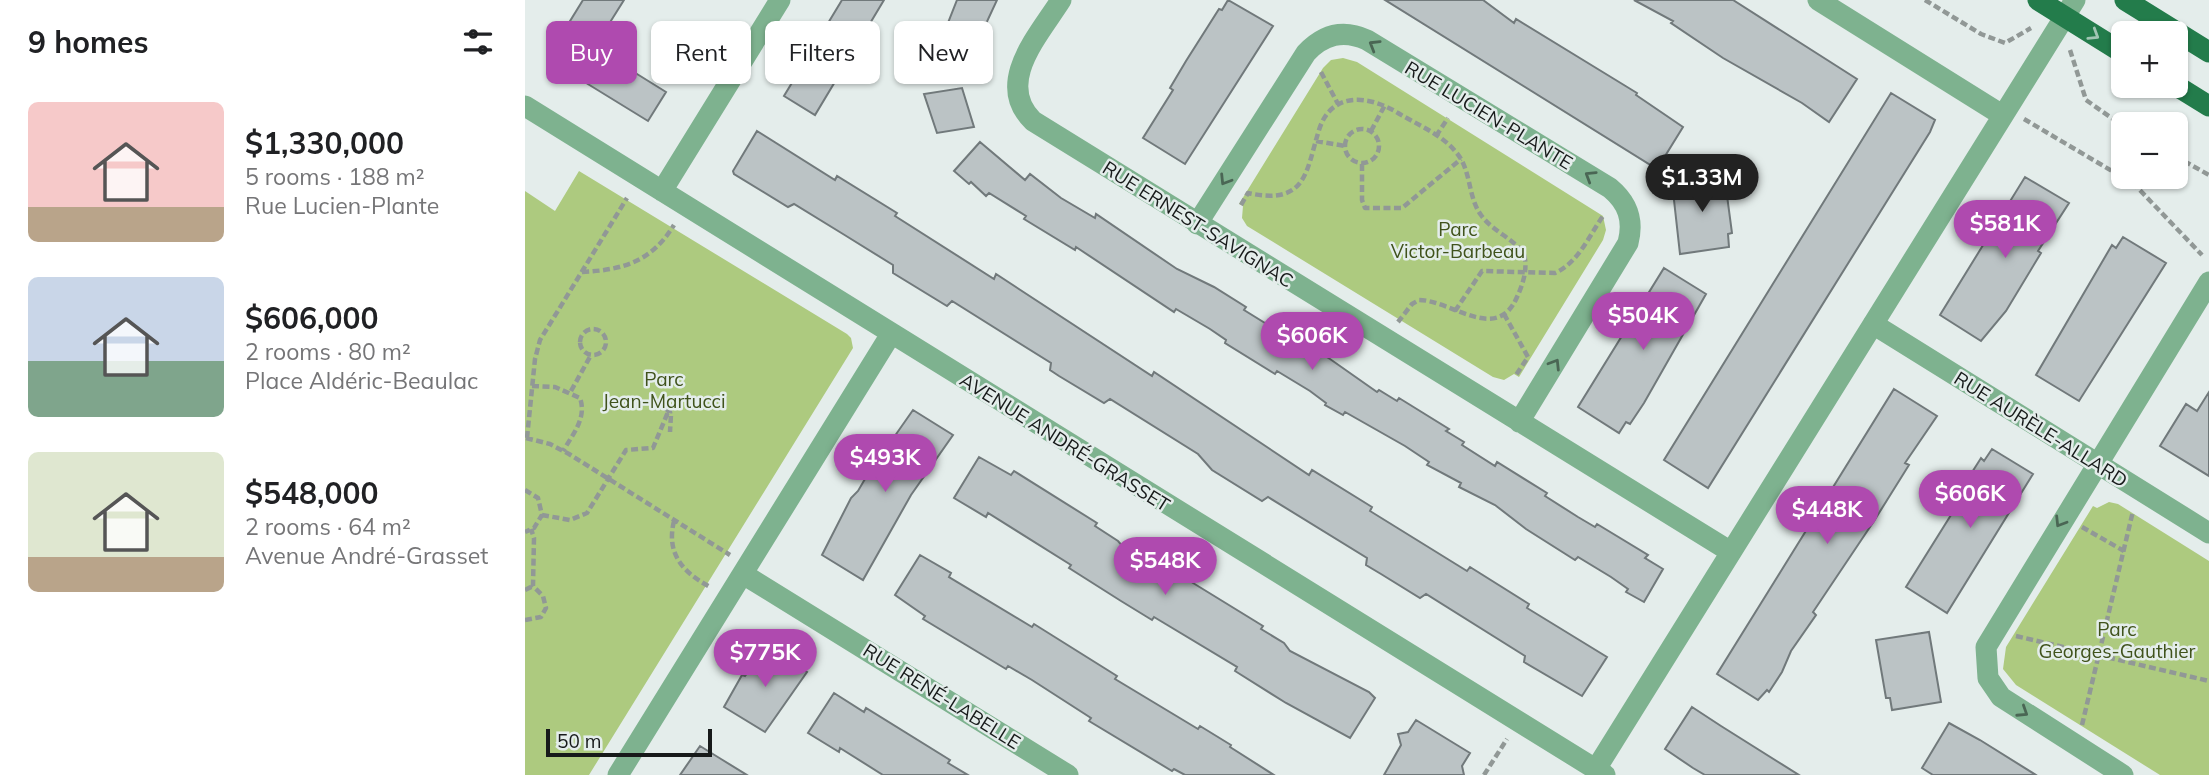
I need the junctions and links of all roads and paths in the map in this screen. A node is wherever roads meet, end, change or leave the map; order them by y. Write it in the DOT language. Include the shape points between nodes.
graph roads {
  1 [pos="780,0"];
  2 [pos="1061,0"];
  3 [pos="1818,0"];
  4 [pos="1925,0"];
  5 [pos="2038,0"];
  6 [pos="2125,0"];
  7 [pos="2070,9"];
  8 [pos="2033,26"];
  9 [pos="2111,43"];
  10 [pos="2070,50"];
  11 [pos="2209,52"];
  12 [pos="1321,72"];
  13 [pos="2188,93"];
  14 [pos="1338,104"];
  15 [pos="1385,105"];
  16 [pos="525,106"];
  17 [pos="2209,106"];
  18 [pos="2002,115"];
  19 [pos="2111,117"];
  20 [pos="1448,118"];
  21 [pos="2031,124"];
  22 [pos="1371,131"];
  23 [pos="1436,136"];
  24 [pos="1316,141"];
  25 [pos="1345,146"];
  26 [pos="1461,159"];
  27 [pos="2188,163"];
  28 [pos="1363,164"];
  29 [pos="2209,175"];
  30 [pos="662,191"];
  31 [pos="627,198"];
  32 [pos="1241,205"];
  33 [pos="1602,216"];
  34 [pos="1197,224"];
  35 [pos="674,225"];
  36 [pos="2202,255"];
  37 [pos="582,272"];
  38 [pos="1525,272"];
  39 [pos="2209,282"];
  40 [pos="1455,311"];
  41 [pos="1504,314"];
  42 [pos="1398,323"];
  43 [pos="1873,324"];
  44 [pos="891,334"];
  45 [pos="591,355"];
  46 [pos="1516,375"];
  47 [pos="532,386"];
  48 [pos="571,391"];
  49 [pos="658,400"];
  50 [pos="671,411"];
  51 [pos="1519,422"];
  52 [pos="670,432"];
  53 [pos="526,438"];
  54 [pos="563,451"];
  55 [pos="2096,464"];
  56 [pos="609,480"];
  57 [pos="525,490"];
  58 [pos="2133,511"];
  59 [pos="542,515"];
  60 [pos="674,521"];
  61 [pos="2080,526"];
  62 [pos="531,529"];
  63 [pos="525,532"];
  64 [pos="2209,533"];
  65 [pos="2124,551"];
  66 [pos="1731,552"];
  67 [pos="730,555"];
  68 [pos="743,574"];
  69 [pos="533,586"];
  70 [pos="709,587"];
  71 [pos="525,590"];
  72 [pos="525,620"];
  73 [pos="2012,636"];
  74 [pos="2099,655"];
  75 [pos="2209,681"];
  76 [pos="2081,726"];
  77 [pos="1507,739"];
  78 [pos="1601,772"];
  79 [pos="618,775"];
  80 [pos="1069,775"];
  81 [pos="1484,775"];
  82 [pos="2123,775"];
  1 -- 30 [label="street"];
  2 -- 34 [label="street, RUE ERNEST-SAVIGNAC" via="1018,74 1023,110 1041,127"];
  3 -- 18 [label="street"];
  4 -- 8 [label="path" via="2004,43"];
  5 -- 7 [label="main road"];
  6 -- 11 [label="main road"];
  7 -- 9 [label="main road, one-way"];
  7 -- 18 [label="street"];
  10 -- 19 [label="path" via="2087,100"];
  12 -- 14 [label="path"];
  13 -- 17 [label="main road"];
  14 -- 15 [label="path" via="1364,98"];
  14 -- 24 [label="path" via="1321,123"];
  15 -- 22 [label="path"];
  15 -- 23 [label="path"];
  16 -- 30 [label="street, AVENUE ANDRÉ-GRASSET"];
  18 -- 43 [label="street"];
  20 -- 23 [label="path"];
  21 -- 36 [label="path" via="2134,184"];
  22 -- 25 [label="path" via="1355,130"];
  22 -- 28 [label="path" via="1379,151"];
  23 -- 26 [label="path"];
  24 -- 25 [label="path"];
  24 -- 32 [label="path" via="1303,180 1279,195 1248,193"];
  25 -- 28 [label="path" via="1348,157"];
  26 -- 28 [label="path" via="1410,203 1395,210 1365,208"];
  26 -- 38 [label="path" via="1476,207 1520,248"];
  27 -- 29 [label="path"];
  30 -- 44 [label="street, AVENUE ANDRÉ-GRASSET"];
  31 -- 37 [label="path"];
  33 -- 38 [label="path" via="1569,265 1555,272"];
  34 -- 51 [label="street, RUE ERNEST-SAVIGNAC"];
  51 -- 34 [label="street, RUE LUCIEN-PLANTE, one-way" via="1619,261 1631,226 1629,211 1617,194 1532,140 1367,40 1337,34 1305,53"];
  35 -- 37 [label="path" via="660,247 642,259"];
  37 -- 47 [label="path" via="540,340"];
  38 -- 40 [label="path" via="1481,269"];
  38 -- 41 [label="path" via="1513,305"];
  39 -- 55 [label="street"];
  40 -- 41 [label="path" via="1482,319"];
  40 -- 42 [label="path" via="1419,300"];
  41 -- 46 [label="path" via="1528,356"];
  43 -- 55 [label="street, RUE AURÈLE-ALLARD"];
  43 -- 66 [label="street"];
  44 -- 68 [label="street"];
  44 -- 78 [label="street, AVENUE ANDRÉ-GRASSET"];
  45 -- 45 [label="path" via="602,352 607,342 595,328 580,338 582,349"];
  45 -- 48 [label="path"];
  47 -- 48 [label="path"];
  47 -- 53 [label="path"];
  48 -- 54 [label="path" via="580,398 583,410"];
  49 -- 50 [label="path"];
  50 -- 52 [label="path"];
  50 -- 56 [label="path" via="653,448 626,450"];
  51 -- 66 [label="street, RUE ERNEST-SAVIGNAC"];
  53 -- 54 [label="path"];
  54 -- 56 [label="path"];
  55 -- 64 [label="street, RUE AURÈLE-ALLARD"];
  55 -- 82 [label="street, one-way" via="1992,632 1984,663 1991,685 2001,697"];
  56 -- 59 [label="path" via="592,508 579,519"];
  56 -- 60 [label="path"];
  57 -- 59 [label="path" via="538,498"];
  58 -- 65 [label="path"];
  59 -- 62 [label="path"];
  60 -- 67 [label="path"];
  60 -- 70 [label="path" via="673,553 690,575"];
  61 -- 65 [label="path"];
  62 -- 63 [label="path"];
  62 -- 69 [label="path"];
  65 -- 74 [label="path"];
  66 -- 78 [label="street"];
  68 -- 79 [label="street"];
  68 -- 80 [label="street, RUE RENÉ-LABELLE"];
  69 -- 71 [label="path"];
  69 -- 72 [label="path" via="543,596 546,608 541,617"];
  73 -- 74 [label="path"];
  74 -- 75 [label="path"];
  74 -- 76 [label="path"];
  77 -- 81 [label="path"];
}
